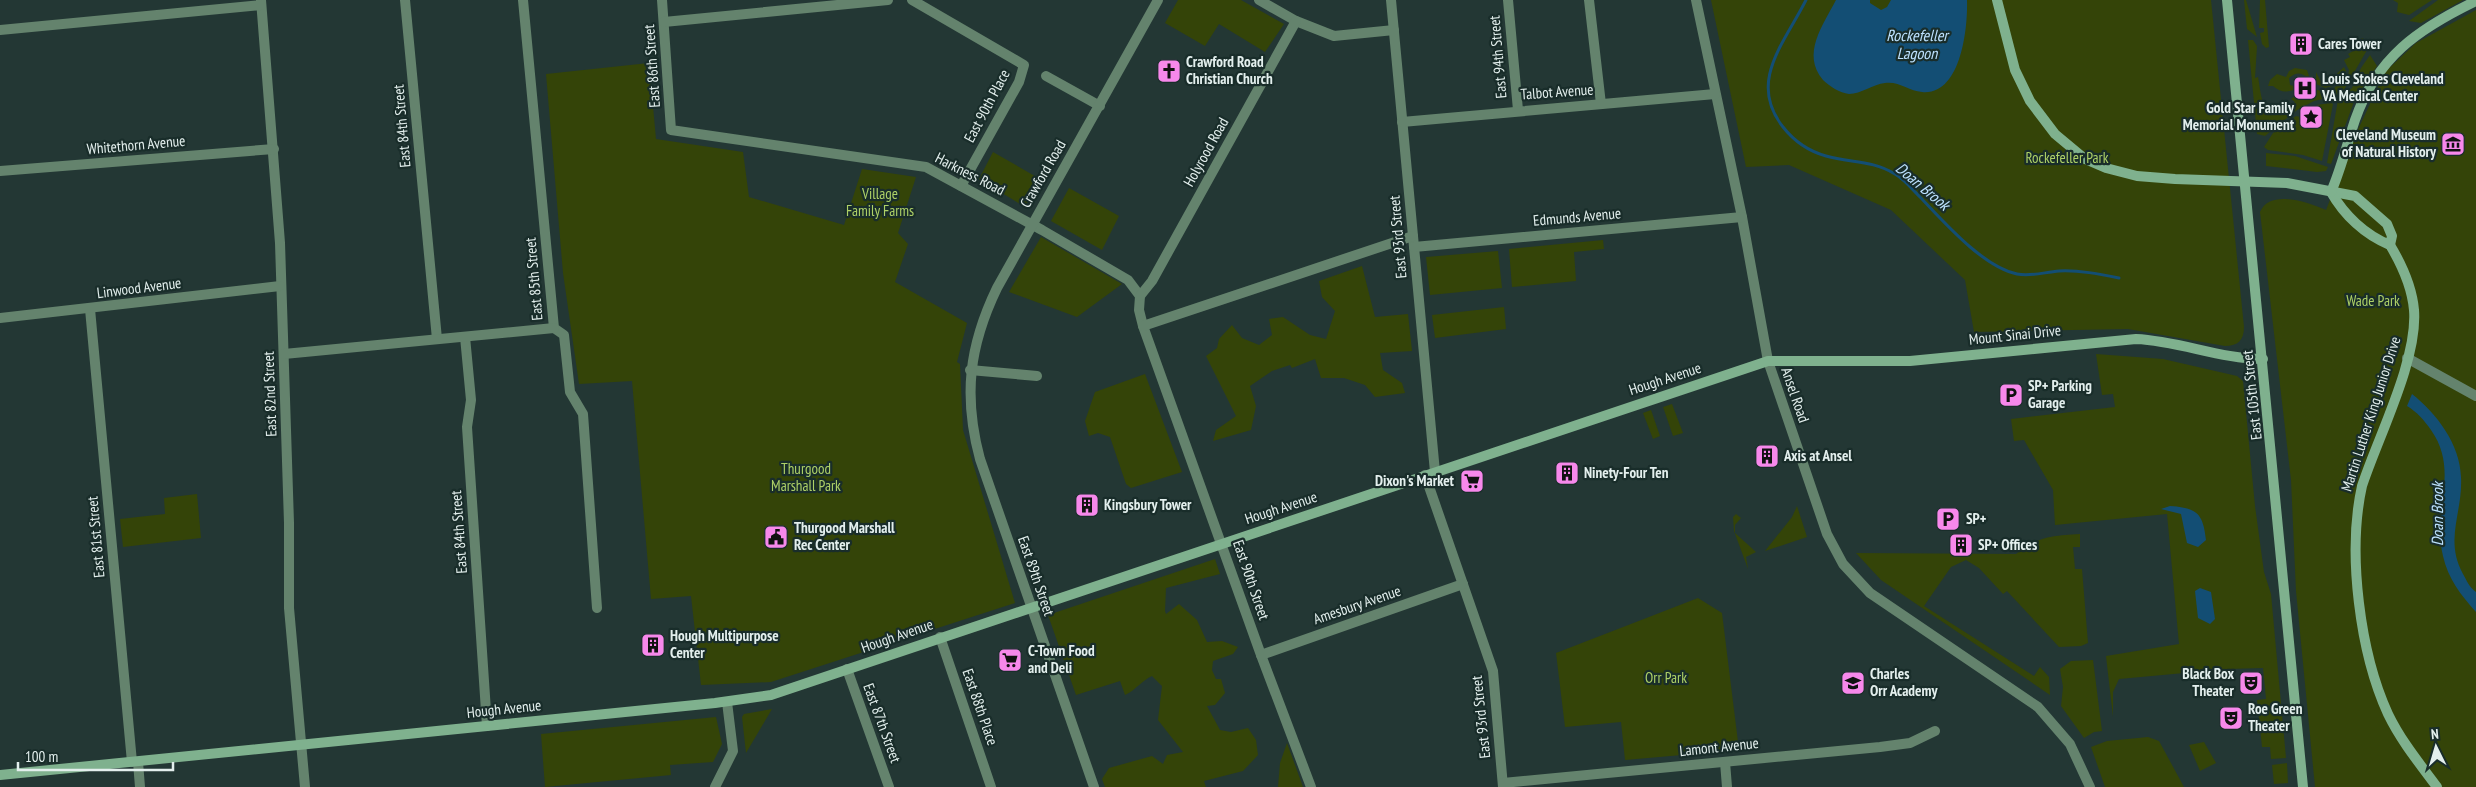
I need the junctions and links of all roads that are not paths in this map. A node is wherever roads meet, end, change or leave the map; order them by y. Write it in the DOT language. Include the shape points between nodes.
graph roads {
  1 [pos="405,0"];
  2 [pos="523,0"];
  3 [pos="662,0"];
  4 [pos="888,0"];
  5 [pos="912,0"];
  6 [pos="1158,0"];
  7 [pos="1259,0"];
  8 [pos="1391,0"];
  9 [pos="1508,0"];
  10 [pos="1589,0"];
  11 [pos="1696,0"];
  12 [pos="1996,0"];
  13 [pos="2227,0"];
  14 [pos="2476,1"];
  15 [pos="261,3"];
  16 [pos="1296,20"];
  17 [pos="664,22"];
  18 [pos="0,30"];
  19 [pos="1394,30"];
  20 [pos="1046,76"];
  21 [pos="1715,94"];
  22 [pos="1601,104"];
  23 [pos="1100,106"];
  24 [pos="1518,110"];
  25 [pos="1402,122"];
  26 [pos="671,130"];
  27 [pos="274,149"];
  28 [pos="0,171"];
  29 [pos="2243,181"];
  30 [pos="961,186"];
  31 [pos="2331,192"];
  32 [pos="1742,217"];
  33 [pos="1032,224"];
  34 [pos="1413,236"];
  35 [pos="2390,246"];
  36 [pos="1414,247"];
  37 [pos="280,286"];
  38 [pos="1140,296"];
  39 [pos="90,309"];
  40 [pos="0,318"];
  41 [pos="1143,326"];
  42 [pos="554,328"];
  43 [pos="465,337"];
  44 [pos="437,339"];
  45 [pos="284,354"];
  46 [pos="2407,358"];
  47 [pos="2263,359"];
  48 [pos="1768,361"];
  49 [pos="970,370"];
  50 [pos="1037,376"];
  51 [pos="2476,396"];
  52 [pos="1430,473"];
  53 [pos="1222,543"];
  54 [pos="1463,584"];
  55 [pos="597,608"];
  56 [pos="1031,608"];
  57 [pos="940,637"];
  58 [pos="1261,655"];
  59 [pos="847,669"];
  60 [pos="727,702"];
  61 [pos="487,726"];
  62 [pos="1935,731"];
  63 [pos="301,746"];
  64 [pos="135,762"];
  65 [pos="1724,762"];
  66 [pos="0,775"];
  67 [pos="1503,785"];
  68 [pos="140,787"];
  69 [pos="305,787"];
  70 [pos="715,787"];
  71 [pos="889,787"];
  72 [pos="991,787"];
  73 [pos="1094,787"];
  74 [pos="1312,787"];
  75 [pos="1727,787"];
  76 [pos="2090,787"];
  77 [pos="2304,787"];
  78 [pos="2438,787"];
  1 -- 44 [label="street, East 84th Street"];
  2 -- 42 [label="street, East 85th Street"];
  3 -- 17 [label="street, East 86th Street"];
  4 -- 17 [label="street"];
  5 -- 30 [label="street, East 90th Place" via="1024,65 1019,82"];
  6 -- 23 [label="street, Crawford Road"];
  7 -- 16 [label="street"];
  8 -- 19 [label="street, East 93rd Street"];
  9 -- 24 [label="street, East 94th Street"];
  10 -- 22 [label="street"];
  11 -- 21 [label="street, Ansel Road"];
  12 -- 29 [label="street, Martin Luther King Junior Drive" via="2022,86 2038,114 2075,152 2097,165 2137,176"];
  13 -- 29 [label="street, East 105th Street"];
  14 -- 31 [label="street" via="2415,35 2388,60 2356,118"];
  15 -- 18 [label="street"];
  15 -- 27 [label="street, East 82nd Street"];
  16 -- 19 [label="street" via="1334,36"];
  16 -- 38 [label="street, Holyrood Road" via="1152,281"];
  17 -- 26 [label="street, East 86th Street"];
  19 -- 25 [label="street, East 93rd Street"];
  20 -- 23 [label="street"];
  21 -- 22 [label="street, Talbot Avenue"];
  21 -- 32 [label="street, Ansel Road"];
  22 -- 24 [label="street, Talbot Avenue"];
  23 -- 33 [label="street, Crawford Road"];
  24 -- 25 [label="street, Talbot Avenue"];
  25 -- 34 [label="street, East 93rd Street"];
  26 -- 30 [label="street, Harkness Road" via="926,167"];
  27 -- 28 [label="street, Whitethorn Avenue"];
  27 -- 37 [label="street, East 82nd Street"];
  29 -- 31 [label="street, Martin Luther King Junior Drive" via="2287,183"];
  29 -- 47 [label="street, East 105th Street"];
  30 -- 33 [label="street, Harkness Road"];
  31 -- 35 [label="street" via="2342,212"];
  31 -- 35 [label="street, Martin Luther King Junior Drive" via="2355,196 2372,208 2391,230"];
  32 -- 36 [label="street, Edmunds Avenue"];
  32 -- 48 [label="street, Ansel Road"];
  33 -- 38 [label="street, Harkness Road" via="1128,280"];
  33 -- 49 [label="street, Crawford Road" via="986,309"];
  34 -- 36 [label="street, East 93rd Street"];
  34 -- 41 [label="street"];
  35 -- 46 [label="street, Martin Luther King Junior Drive" via="2406,277 2413,302 2412,342"];
  36 -- 52 [label="street, East 93rd Street"];
  37 -- 39 [label="street, Linwood Avenue"];
  37 -- 45 [label="street, East 82nd Street"];
  38 -- 41 [label="street"];
  39 -- 40 [label="street, Linwood Avenue"];
  39 -- 64 [label="street, East 81st Street"];
  41 -- 53 [label="street, East 90th Street"];
  42 -- 43 [label="street"];
  42 -- 55 [label="street, East 85th Street" via="564,334 570,392 583,414"];
  43 -- 44 [label="street"];
  43 -- 61 [label="street, East 84th Street" via="470,400 467,427"];
  44 -- 45 [label="street"];
  45 -- 63 [label="street, East 82nd Street" via="289,608"];
  46 -- 51 [label="street"];
  46 -- 78 [label="street, Martin Luther King Junior Drive" via="2361,492 2355,527 2358,576 2365,640 2381,695 2399,733"];
  47 -- 48 [label="street, Mount Sinai Drive" via="2238,359 2171,343 2130,339 1910,361"];
  47 -- 77 [label="street, East 105th Street"];
  48 -- 52 [label="street, Hough Avenue"];
  48 -- 76 [label="street, Ansel Road" via="1824,525 1847,569 1889,607 2030,700 2046,714 2070,744"];
  49 -- 50 [label="street"];
  49 -- 56 [label="street, East 89th Street" via="977,447"];
  52 -- 53 [label="street, Hough Avenue"];
  52 -- 54 [label="street, East 93rd Street"];
  53 -- 56 [label="street, Hough Avenue"];
  53 -- 58 [label="street, East 90th Street"];
  54 -- 58 [label="street, Amesbury Avenue"];
  54 -- 67 [label="street, East 93rd Street" via="1492,671"];
  56 -- 57 [label="street, Hough Avenue"];
  56 -- 73 [label="street, East 89th Street"];
  57 -- 59 [label="street, Hough Avenue"];
  57 -- 72 [label="street, East 88th Place"];
  58 -- 74 [label="street, East 90th Street"];
  59 -- 60 [label="street, Hough Avenue" via="770,695"];
  59 -- 71 [label="street, East 87th Street"];
  60 -- 61 [label="street, Hough Avenue"];
  60 -- 70 [label="street" via="733,751"];
  61 -- 63 [label="street, Hough Avenue"];
  62 -- 65 [label="street, Lamont Avenue" via="1910,743"];
  63 -- 64 [label="street, Hough Avenue"];
  63 -- 69 [label="street, East 82nd Street"];
  64 -- 66 [label="street, Hough Avenue"];
  64 -- 68 [label="street, East 81st Street"];
  65 -- 67 [label="street, Lamont Avenue"];
  65 -- 75 [label="street"];
}
